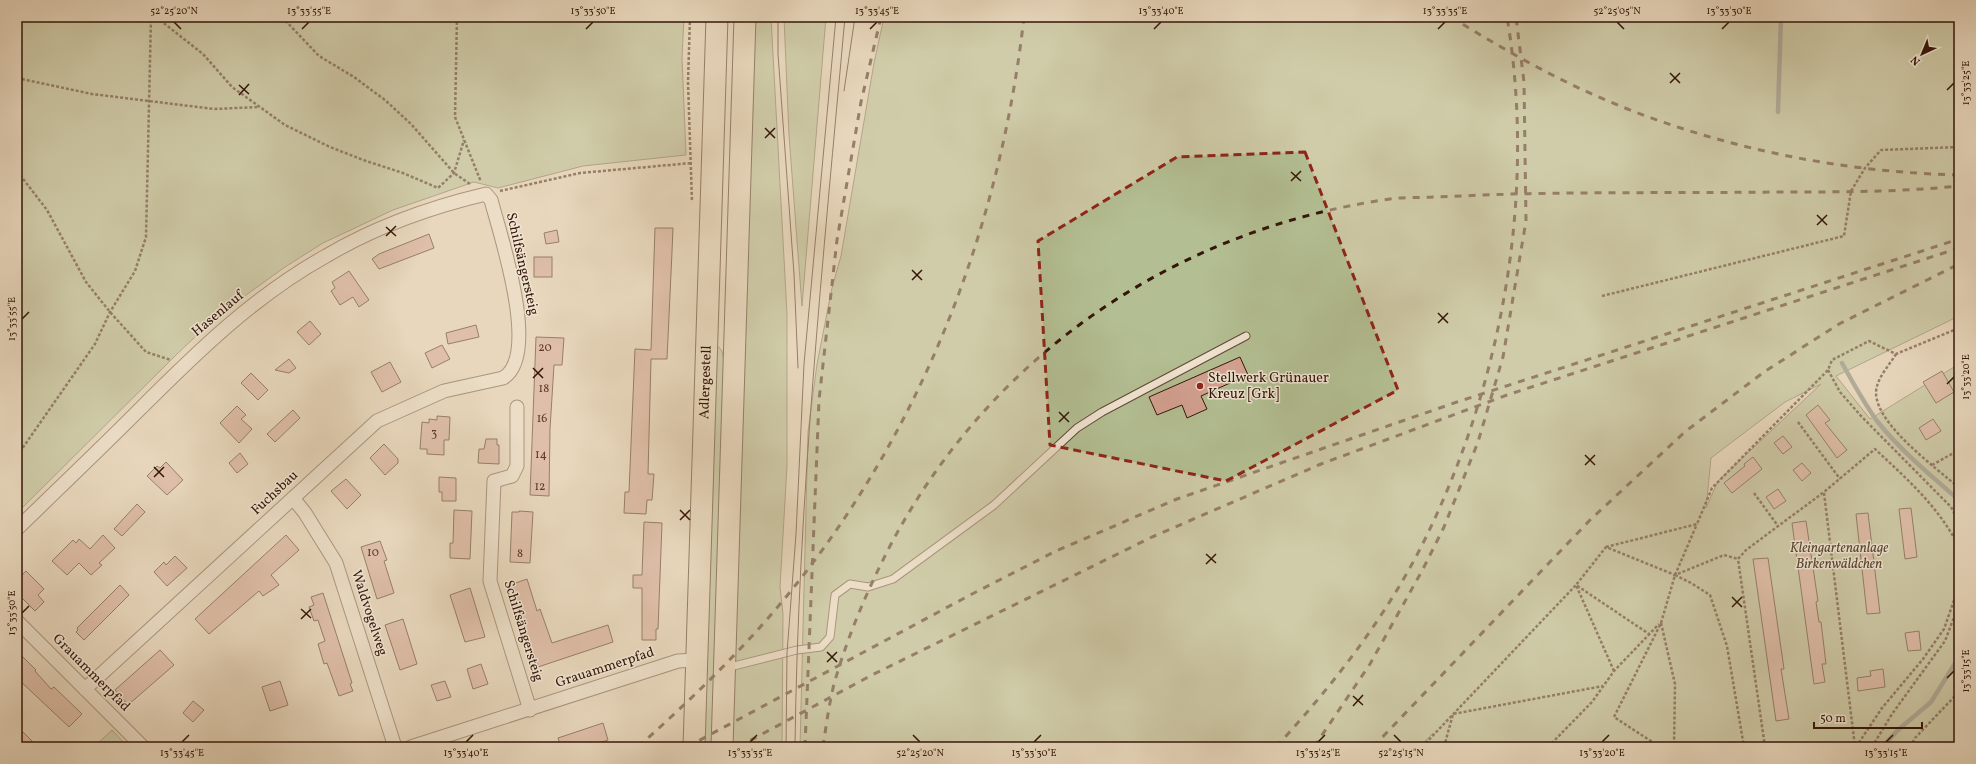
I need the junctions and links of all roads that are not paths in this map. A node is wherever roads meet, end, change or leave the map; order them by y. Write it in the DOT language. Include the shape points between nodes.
graph roads {
  1 [pos="716,17"];
  2 [pos="746,17"];
  3 [pos="486,194"];
  4 [pos="710,232"];
  5 [pos="738,234"];
  6 [pos="1246,336"];
  7 [pos="513,367"];
  8 [pos="517,407"];
  9 [pos="293,498"];
  10 [pos="17,530"];
  11 [pos="17,621"];
  12 [pos="696,660"];
  13 [pos="725,668"];
  14 [pos="85,689"];
  15 [pos="530,710"];
  16 [pos="143,747"];
  17 [pos="395,747"];
  18 [pos="411,747"];
  19 [pos="694,747"];
  20 [pos="722,747"];
  1 -- 4 [label="main road, Adlergestell"];
  2 -- 5 [label="main road, Adlergestell"];
  3 -- 7 [label="street, Schilfsängersteig" via="491,200 516,299 520,332"];
  3 -- 10 [label="street, Hasenlauf" via="389,225 326,255 287,280 239,316 191,358"];
  4 -- 5 [label="main road"];
  4 -- 12 [label="main road, Adlergestell"];
  5 -- 13 [label="main road, Adlergestell"];
  6 -- 13 [label="lane" via="1102,412 1077,428 994,505 893,579 868,587 850,584 835,595 830,638 821,647 797,650"];
  7 -- 9 [label="street, Fuchsbau" via="509,375 503,378 444,391 377,421"];
  8 -- 15 [label="street, Schilfsängersteig" via="516,466 512,476 494,481 490,581"];
  9 -- 14 [label="street, Fuchsbau"];
  9 -- 17 [label="street, Waldvogelweg" via="305,512 336,563"];
  11 -- 14 [label="street, Grauammerpfad"];
  12 -- 15 [label="street, Grauammerpfad" via="678,661"];
  12 -- 19 [label="main road, Adlergestell"];
  13 -- 20 [label="main road, Adlergestell"];
  14 -- 16 [label="street, Grauammerpfad"];
  15 -- 18 [label="street, Grauammerpfad"];
}
